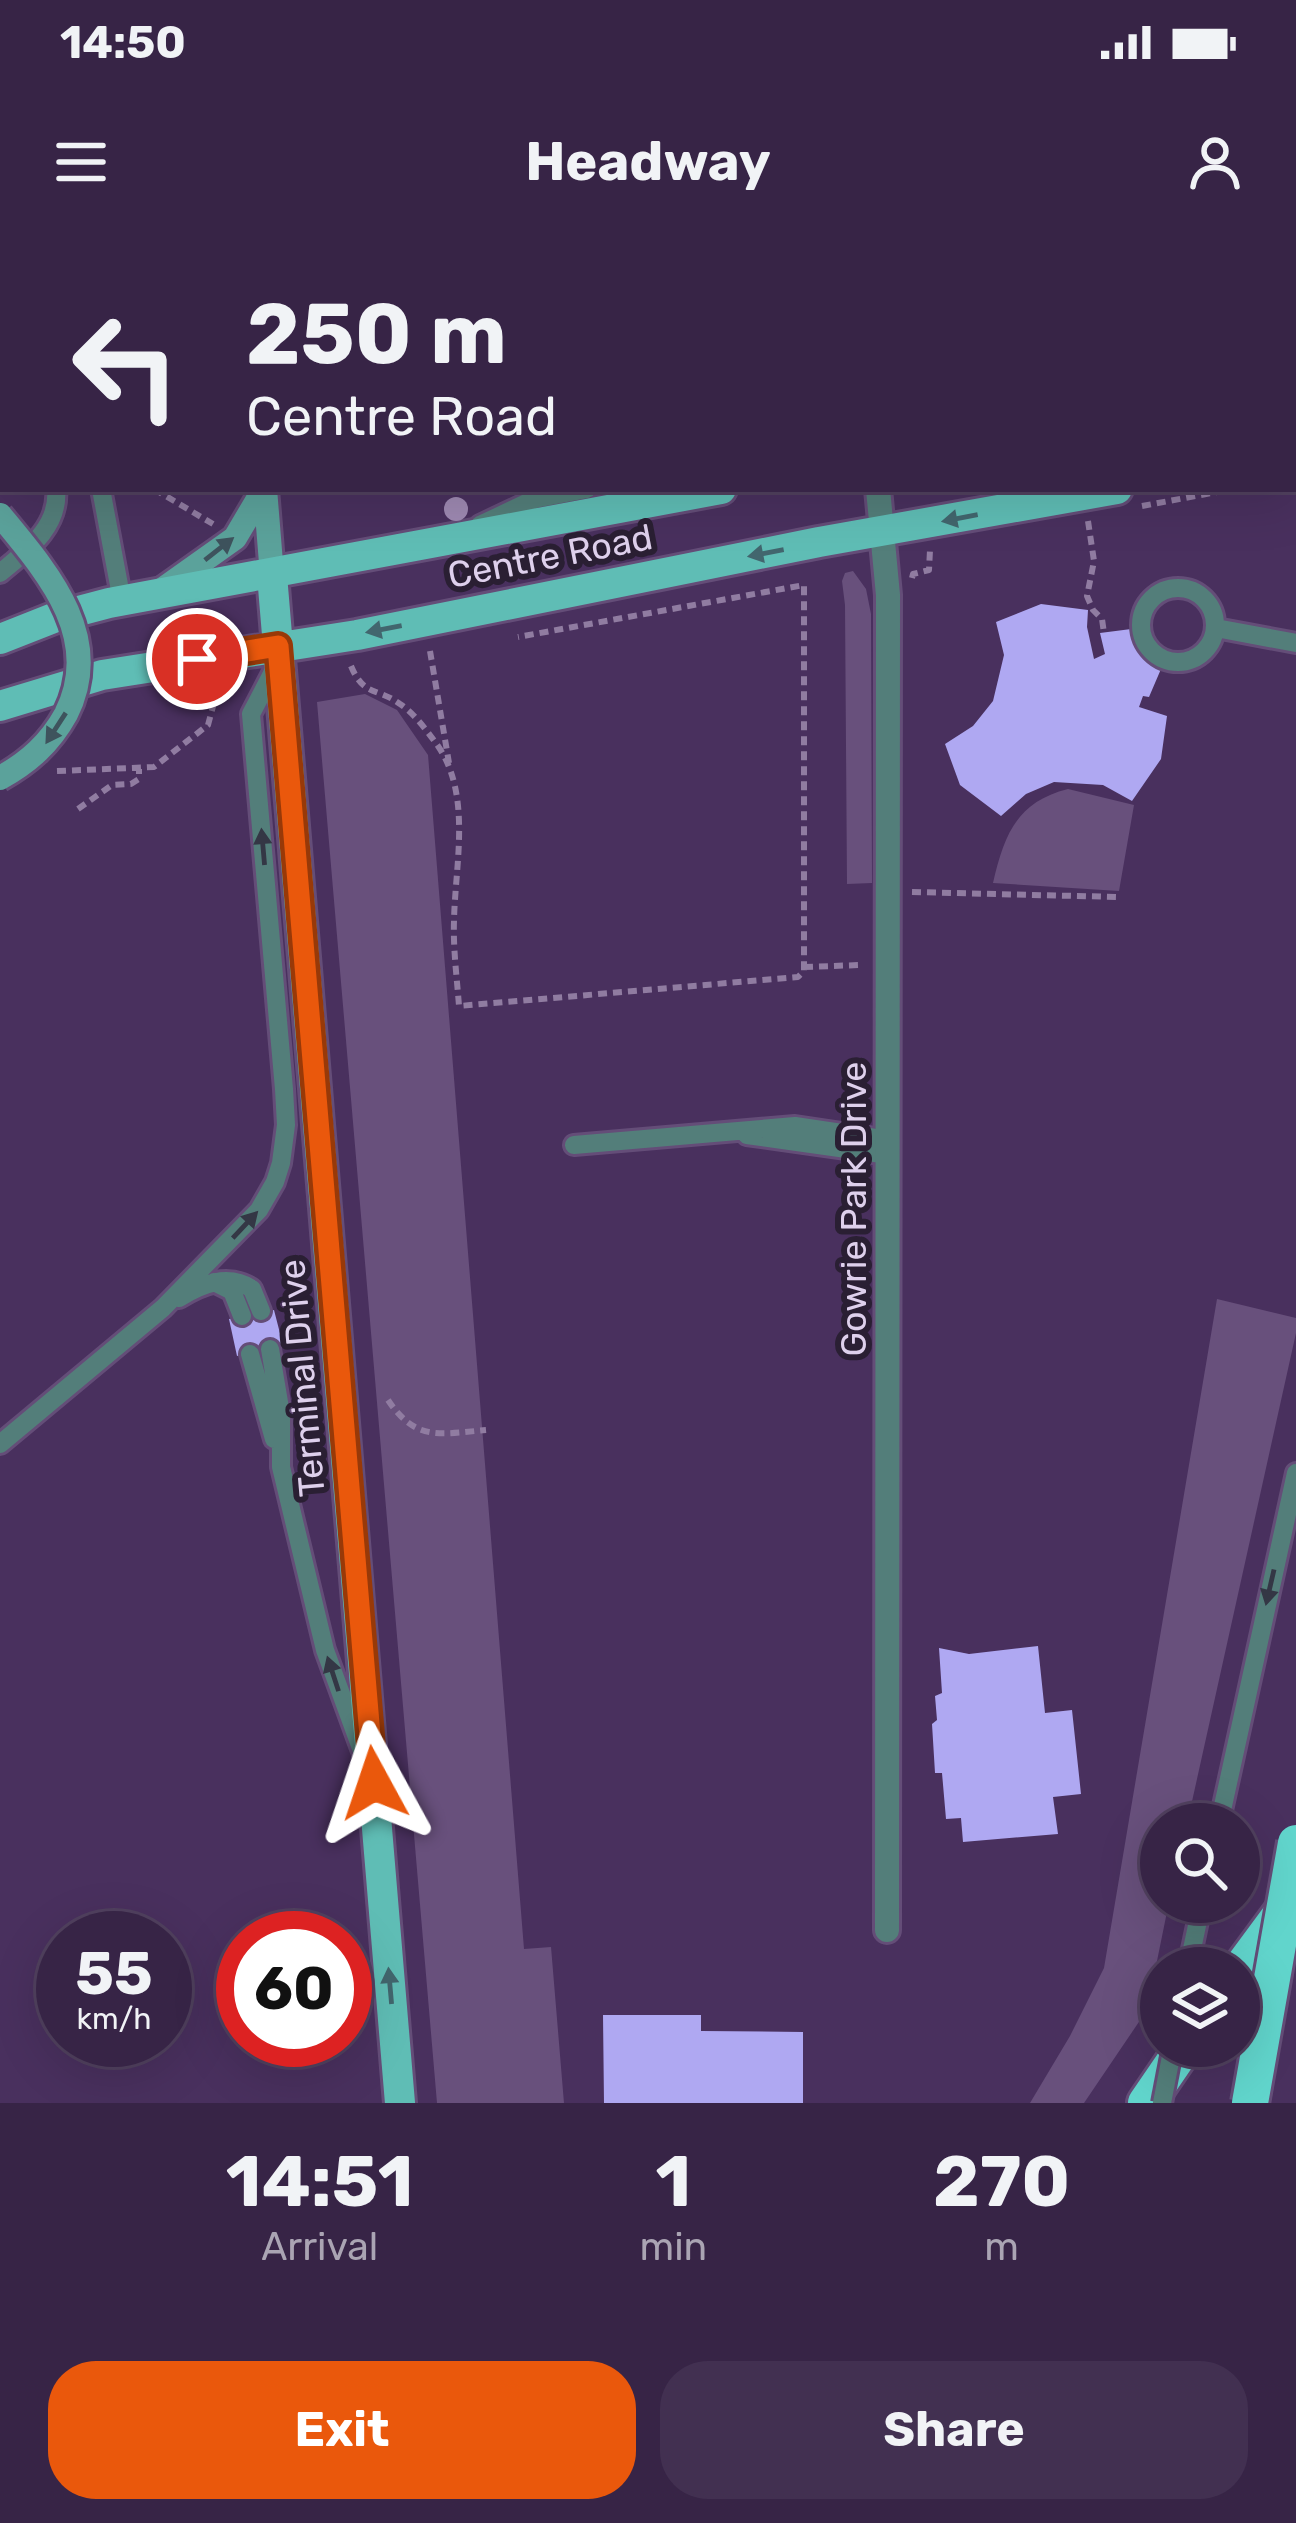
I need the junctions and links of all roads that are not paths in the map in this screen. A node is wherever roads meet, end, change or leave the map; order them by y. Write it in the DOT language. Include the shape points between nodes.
graph roads {
  1 [pos="56,492"];
  2 [pos="102,492"];
  3 [pos="263,492"];
  4 [pos="265,492"];
  5 [pos="572,492"];
  6 [pos="705,492"];
  7 [pos="878,492"];
  8 [pos="1101,492"];
  9 [pos="0,515"];
  10 [pos="882,533"];
  11 [pos="442,542"];
  12 [pos="0,573"];
  13 [pos="272,575"];
  14 [pos="158,594"];
  15 [pos="122,601"];
  16 [pos="1216,628"];
  17 [pos="0,639"];
  18 [pos="1296,643"];
  19 [pos="279,652"];
  20 [pos="0,706"];
  21 [pos="0,778"];
  22 [pos="574,1145"];
  23 [pos="889,1148"];
  24 [pos="163,1308"];
  25 [pos="251,1314"];
  26 [pos="260,1352"];
  27 [pos="0,1444"];
  28 [pos="1296,1473"];
  29 [pos="374,1783"];
  30 [pos="1224,1803"];
  31 [pos="1296,1843"];
  32 [pos="1296,1894"];
  33 [pos="887,1930"];
  34 [pos="1257,1947"];
  35 [pos="1169,2067"];
  36 [pos="1171,2067"];
  37 [pos="400,2103"];
  38 [pos="1146,2103"];
  39 [pos="1162,2103"];
  40 [pos="1250,2103"];
  1 -- 12 [label="lane" via="48,526"];
  2 -- 15 [label="lane"];
  14 -- 3 [label="street, one-way" via="235,538"];
  4 -- 13 [label="street"];
  5 -- 11 [label="lane" via="536,499"];
  6 -- 11 [label="main road, Centre Road"];
  7 -- 10 [label="street, Gowrie Park Drive"];
  8 -- 10 [label="main road, Centre Road, one-way"];
  9 -- 21 [label="street, one-way, bridge" via="66,606 80,673 56,731"];
  10 -- 19 [label="main road, Centre Road, one-way"];
  10 -- 23 [label="street, Gowrie Park Drive"];
  11 -- 13 [label="main road, Centre Road"];
  13 -- 14 [label="main road, Centre Road"];
  13 -- 19 [label="main road, Terminal Drive"];
  14 -- 15 [label="main road, Centre Road"];
  15 -- 17 [label="main road, Centre Road"];
  16 -- 16 [label="lane" via="1202,654 1182,662 1159,657 1141,626 1148,603 1180,587 1210,605"];
  16 -- 18 [label="lane"];
  19 -- 20 [label="main road, Centre Road" via="102,675"];
  24 -- 19 [label="lane, one-way" via="259,1210 281,1162 284,1089 251,714"];
  19 -- 29 [label="main road, Terminal Drive"];
  22 -- 23 [label="lane" via="796,1126"];
  23 -- 33 [label="street, Gowrie Park Drive"];
  24 -- 25 [label="lane" via="232,1281 249,1286"];
  24 -- 27 [label="lane"];
  29 -- 26 [label="lane, one-way" via="325,1650 281,1467 281,1414"];
  28 -- 30 [label="lane, one-way"];
  37 -- 29 [label="main road, Terminal Drive, one-way"];
  31 -- 40 [label="highway, bridge"];
  32 -- 34 [label="highway"];
  35 -- 39 [label="lane, bridge"];
  36 -- 38 [label="highway"];
}
